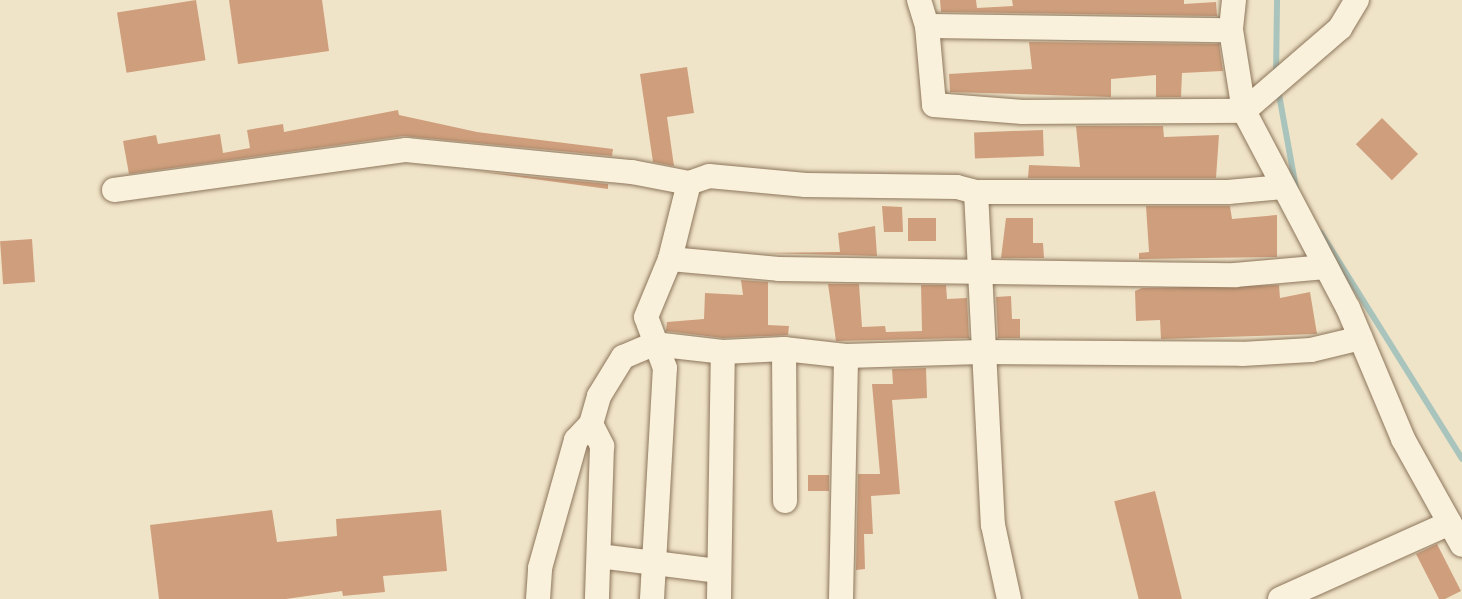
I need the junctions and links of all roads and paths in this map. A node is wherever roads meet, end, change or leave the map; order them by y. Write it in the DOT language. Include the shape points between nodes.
graph roads {
  1 [pos="919,0"];
  2 [pos="1234,0"];
  3 [pos="1357,0"];
  4 [pos="927,26"];
  5 [pos="1231,30"];
  6 [pos="1244,111"];
  7 [pos="688,183"];
  8 [pos="1283,187"];
  9 [pos="114,190"];
  10 [pos="976,192"];
  11 [pos="670,259"];
  12 [pos="1326,267"];
  13 [pos="977,270"];
  14 [pos="1361,338"];
  15 [pos="654,344"];
  16 [pos="784,349"];
  17 [pos="723,352"];
  18 [pos="981,352"];
  19 [pos="846,356"];
  20 [pos="591,424"];
  21 [pos="785,501"];
  22 [pos="1450,523"];
  23 [pos="1462,545"];
  24 [pos="599,555"];
  25 [pos="653,562"];
  26 [pos="717,570"];
  27 [pos="538,599"];
  28 [pos="597,599"];
  29 [pos="652,599"];
  30 [pos="719,599"];
  31 [pos="841,599"];
  32 [pos="1009,599"];
  33 [pos="1280,599"];
  1 -- 4 [label="street"];
  2 -- 5 [label="street"];
  3 -- 6 [label="street" via="1340,28"];
  4 -- 5 [label="street"];
  4 -- 6 [label="street" via="934,105 1023,112"];
  5 -- 6 [label="street"];
  6 -- 8 [label="street"];
  7 -- 9 [label="street" via="632,172 406,150"];
  7 -- 10 [label="street" via="709,176 806,185 957,187"];
  7 -- 11 [label="street"];
  8 -- 10 [label="street" via="1228,192"];
  8 -- 12 [label="street"];
  10 -- 13 [label="street"];
  11 -- 13 [label="street" via="779,269"];
  11 -- 15 [label="street" via="646,317"];
  12 -- 13 [label="street" via="1236,275"];
  12 -- 14 [label="street"];
  13 -- 18 [label="street"];
  14 -- 18 [label="street" via="1311,350 1242,354"];
  14 -- 22 [label="street" via="1403,439"];
  15 -- 17 [label="street"];
  15 -- 20 [label="street" via="622,357 599,396"];
  15 -- 25 [label="street" via="665,368"];
  16 -- 17 [label="street"];
  16 -- 19 [label="street"];
  16 -- 21 [label="street"];
  17 -- 26 [label="street"];
  18 -- 19 [label="street"];
  18 -- 32 [label="street" via="993,525"];
  19 -- 31 [label="street"];
  20 -- 24 [label="street" via="602,446"];
  20 -- 27 [label="street" via="576,440 540,568"];
  22 -- 23 [label="street"];
  22 -- 33 [label="street"];
  24 -- 25 [label="street"];
  24 -- 28 [label="street"];
  25 -- 26 [label="street"];
  25 -- 29 [label="street"];
  26 -- 30 [label="street"];
}
